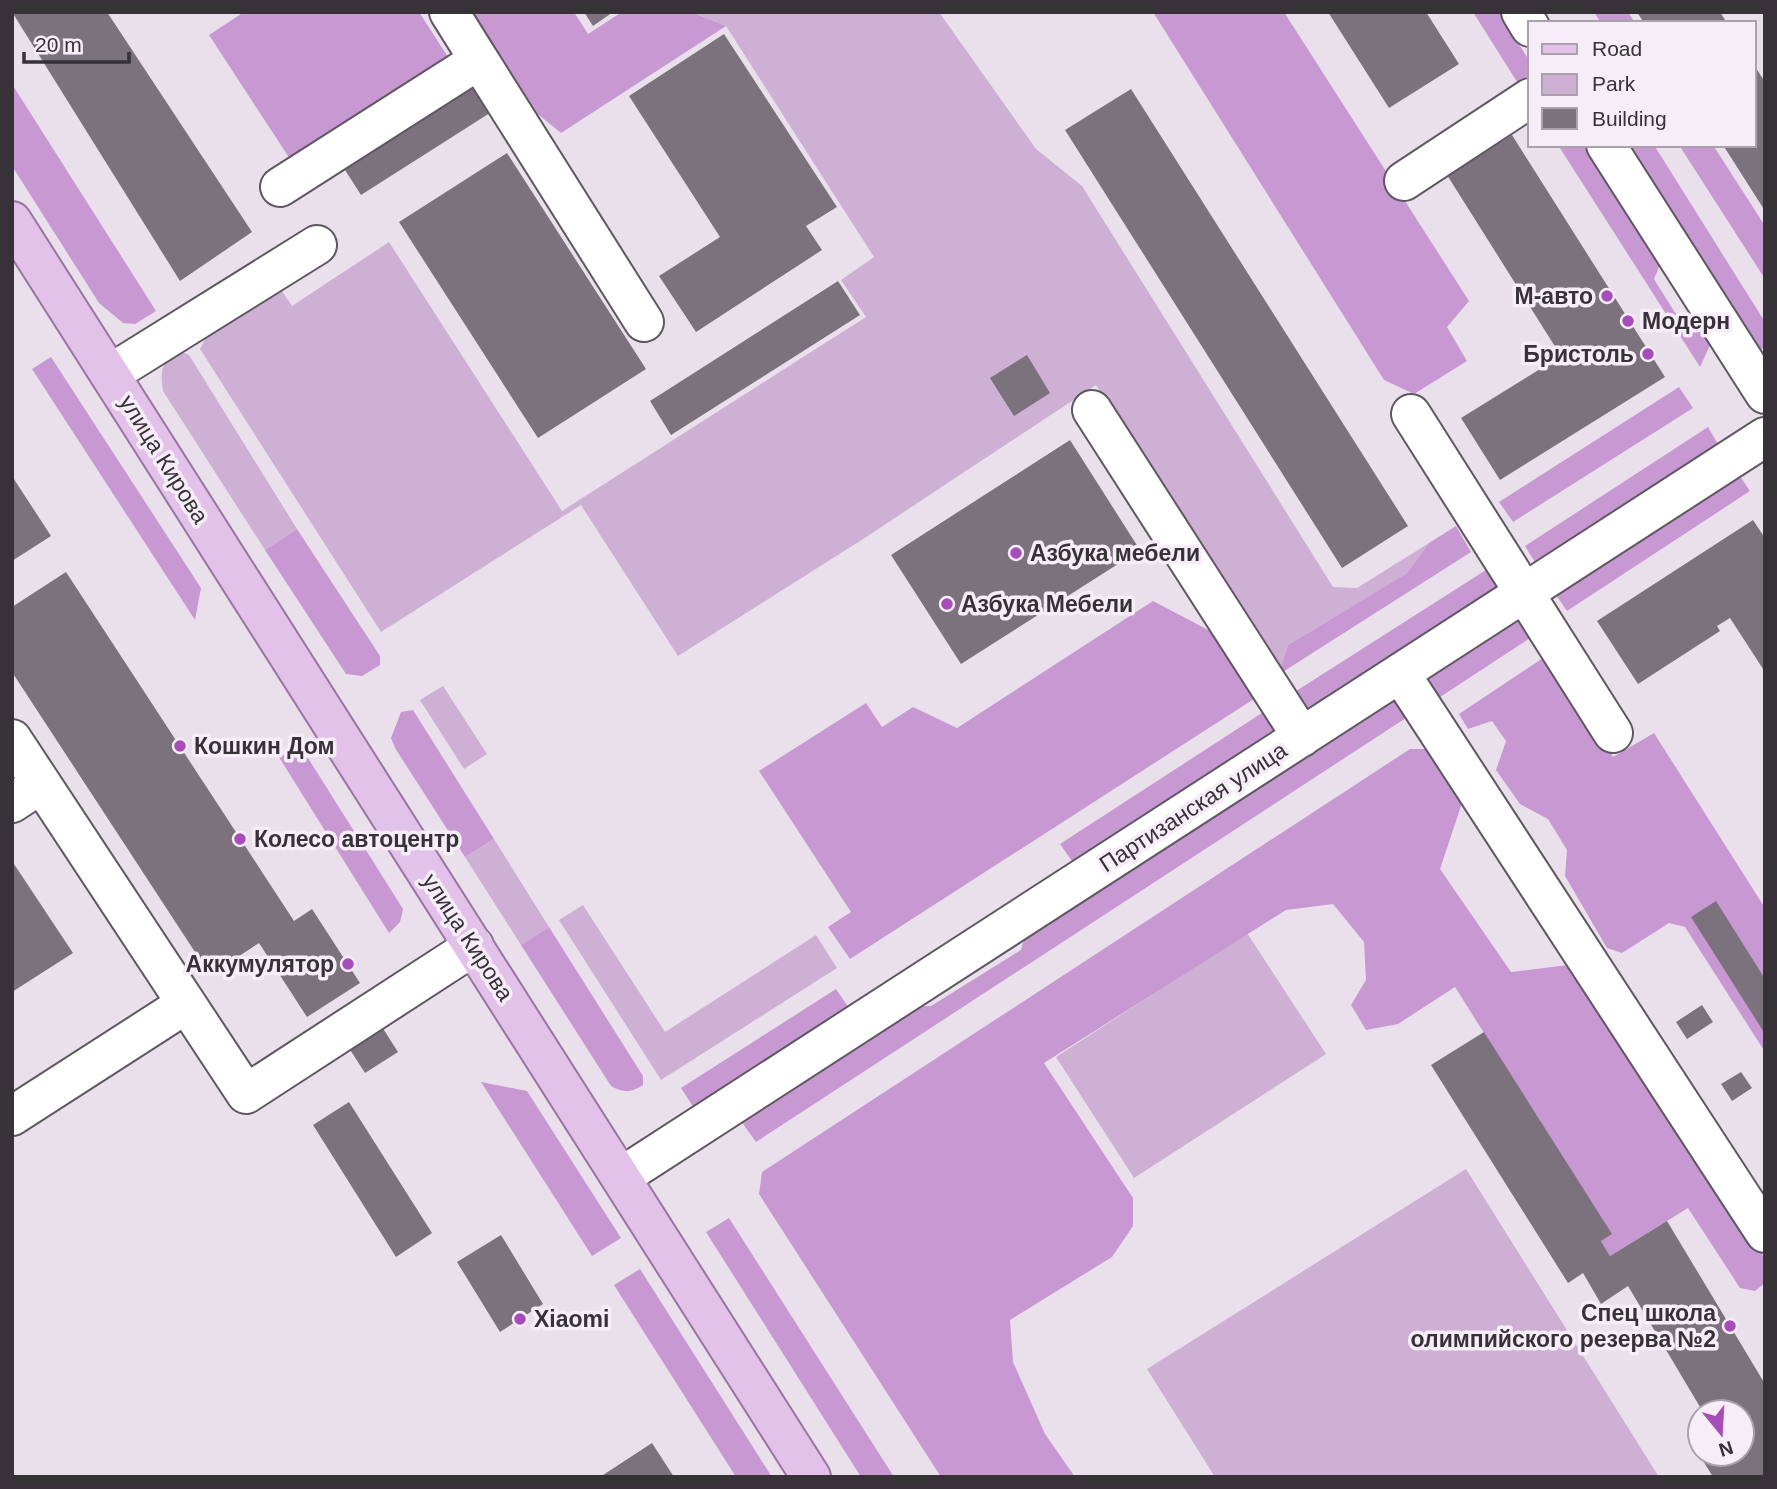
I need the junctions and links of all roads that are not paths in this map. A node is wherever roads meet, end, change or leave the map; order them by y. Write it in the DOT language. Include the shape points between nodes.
graph roads {
  1 [pos="449,12"];
  2 [pos="479,60"];
  3 [pos="1528,98"];
  4 [pos="1607,147"];
  5 [pos="1404,181"];
  6 [pos="280,187"];
  7 [pos="12,221"];
  8 [pos="317,245"];
  9 [pos="645,322"];
  10 [pos="110,374"];
  11 [pos="1765,394"];
  12 [pos="1092,410"];
  13 [pos="1411,414"];
  14 [pos="1765,437"];
  15 [pos="1525,593"];
  16 [pos="1400,673"];
  17 [pos="1613,733"];
  18 [pos="1302,737"];
  19 [pos="12,739"];
  20 [pos="27,793"];
  21 [pos="474,946"];
  22 [pos="186,1004"];
  23 [pos="12,1115"];
  24 [pos="621,1177"];
  25 [pos="1765,1233"];
  26 [pos="811,1477"];
  1 -- 2 [label="street"];
  2 -- 6 [label="street"];
  2 -- 9 [label="street"];
  3 -- 5 [label="street"];
  4 -- 11 [label="street"];
  7 -- 10 [label="main road, улица Кирова"];
  8 -- 10 [label="street"];
  10 -- 21 [label="main road, улица Кирова"];
  12 -- 18 [label="street"];
  13 -- 15 [label="street"];
  14 -- 15 [label="street, Партизанская улица"];
  15 -- 16 [label="street, Партизанская улица"];
  15 -- 17 [label="street"];
  16 -- 18 [label="street, Партизанская улица"];
  16 -- 25 [label="street"];
  18 -- 24 [label="street, Партизанская улица"];
  19 -- 20 [label="street"];
  20 -- 22 [label="street"];
  21 -- 22 [label="street" via="246,1094"];
  21 -- 24 [label="main road, улица Кирова"];
  22 -- 23 [label="street"];
  24 -- 26 [label="main road, улица Кирова"];
}
